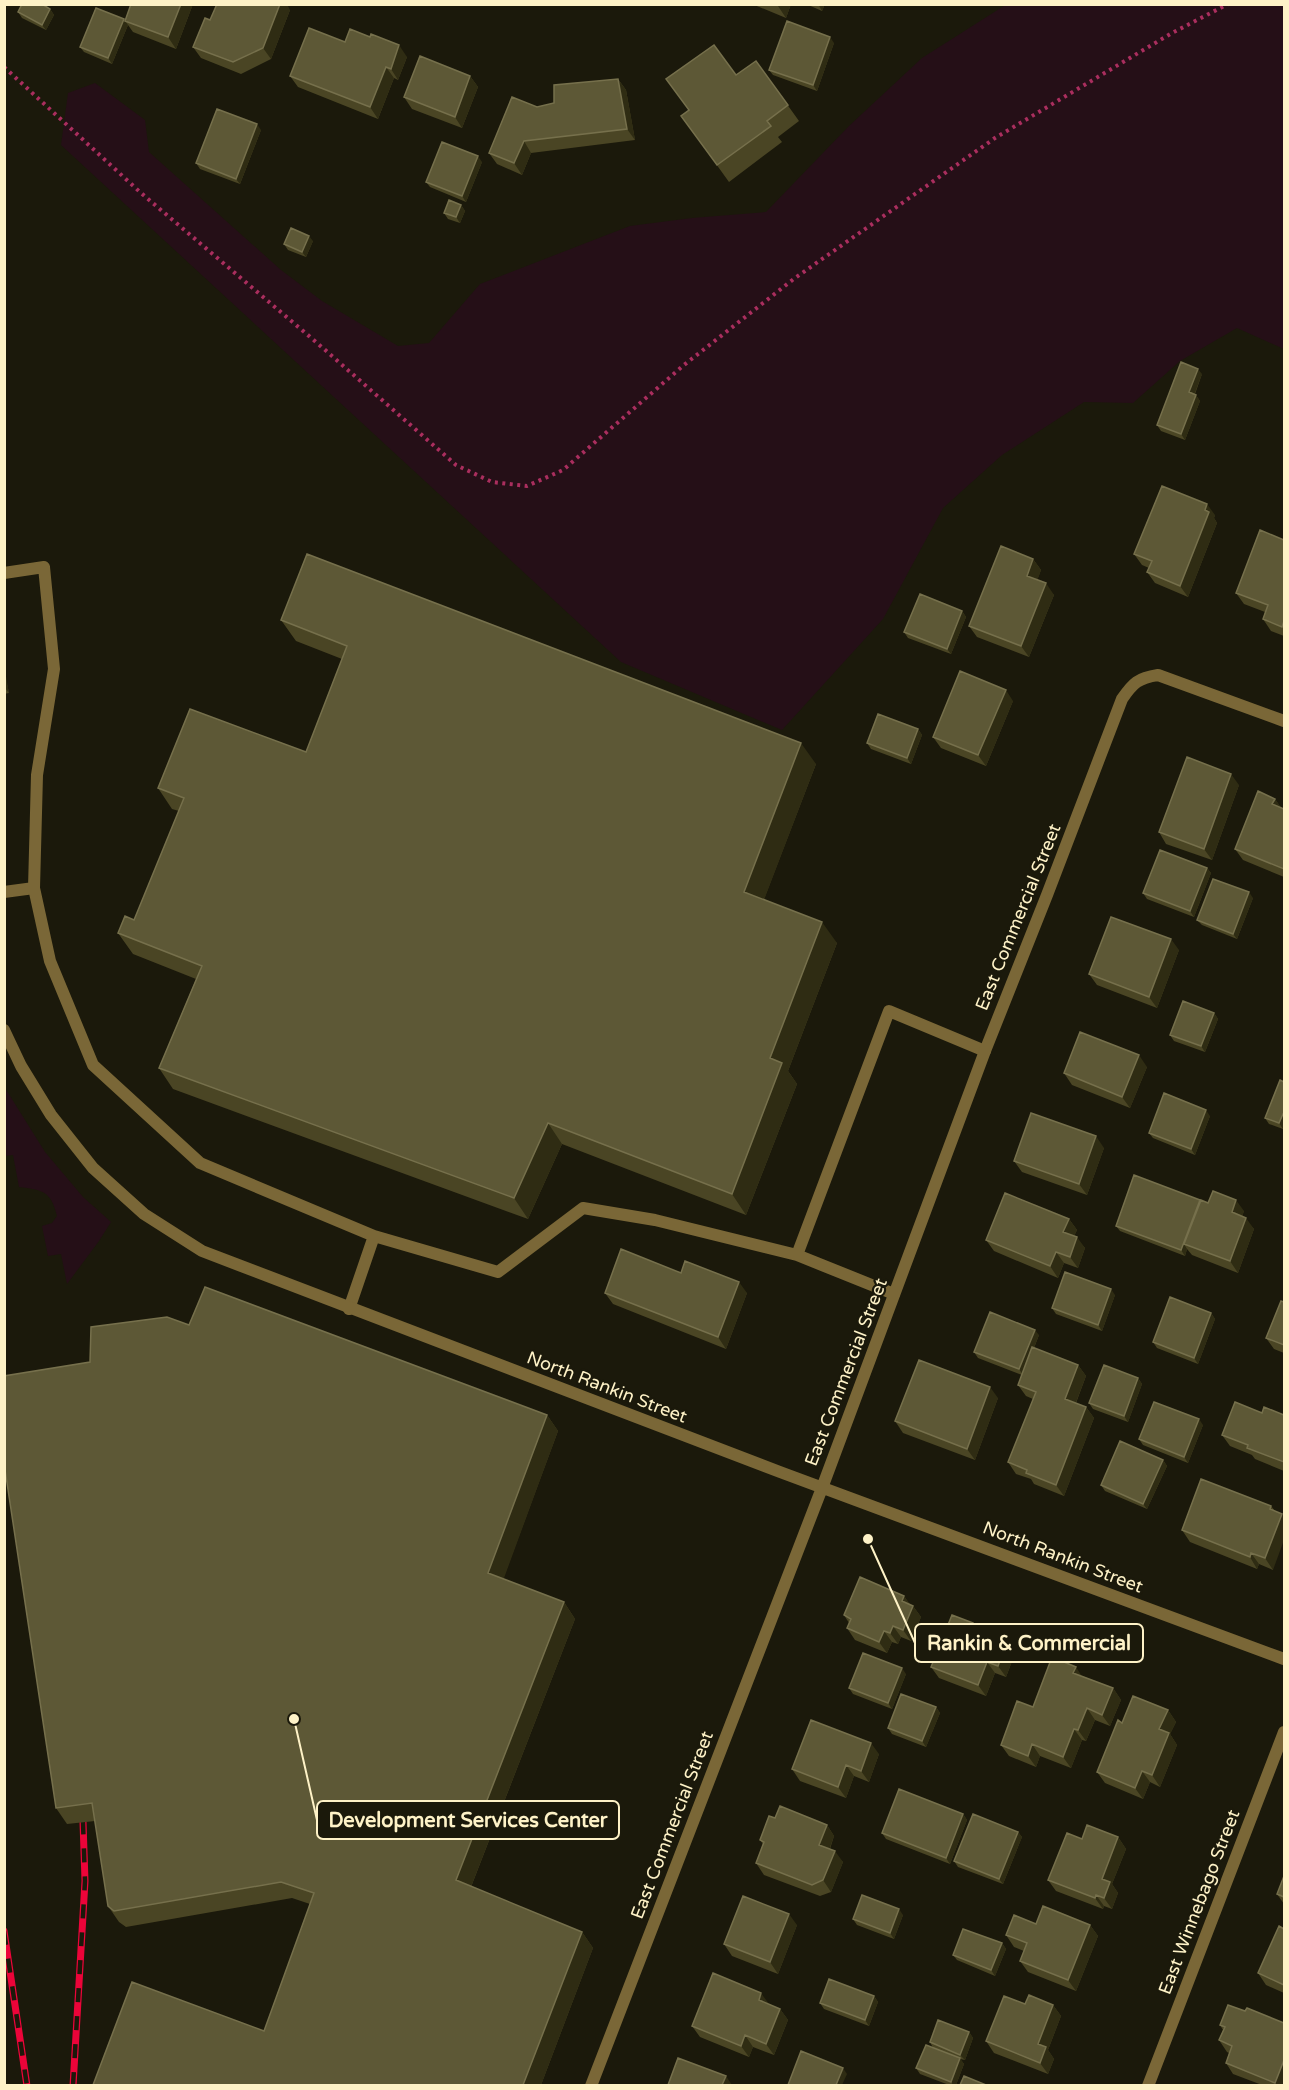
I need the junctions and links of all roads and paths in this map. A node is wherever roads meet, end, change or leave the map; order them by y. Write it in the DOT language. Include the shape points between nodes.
graph roads {
  1 [pos="1228,4"];
  2 [pos="4,67"];
  3 [pos="4,573"];
  4 [pos="1284,721"];
  5 [pos="34,888"];
  6 [pos="4,892"];
  7 [pos="4,1030"];
  8 [pos="985,1051"];
  9 [pos="374,1236"];
  10 [pos="797,1255"];
  11 [pos="894,1294"];
  12 [pos="349,1309"];
  13 [pos="822,1488"];
  14 [pos="1284,1659"];
  15 [pos="1284,1732"];
  16 [pos="591,2085"];
  17 [pos="1148,2085"];
  1 -- 2 [label="path" via="1172,33 976,151 795,278 684,365 564,470 527,486 492,482 456,465 141,193"];
  3 -- 5 [label="street" via="44,567 53,658 37,775"];
  4 -- 8 [label="street, East Commercial Street" via="1158,675 1131,686 1122,699"];
  5 -- 6 [label="street"];
  5 -- 9 [label="street" via="50,961 93,1065 200,1163"];
  7 -- 12 [label="street, North Rankin Street" via="51,1115 93,1168 138,1209 202,1251"];
  8 -- 10 [label="street" via="889,1011"];
  8 -- 11 [label="street, East Commercial Street"];
  9 -- 10 [label="street" via="498,1272 583,1208 655,1220"];
  9 -- 12 [label="street"];
  10 -- 11 [label="street"];
  11 -- 13 [label="street, East Commercial Street"];
  12 -- 13 [label="street, North Rankin Street"];
  13 -- 14 [label="street, North Rankin Street"];
  13 -- 16 [label="street, East Commercial Street"];
  15 -- 17 [label="street, East Winnebago Street"];
}
